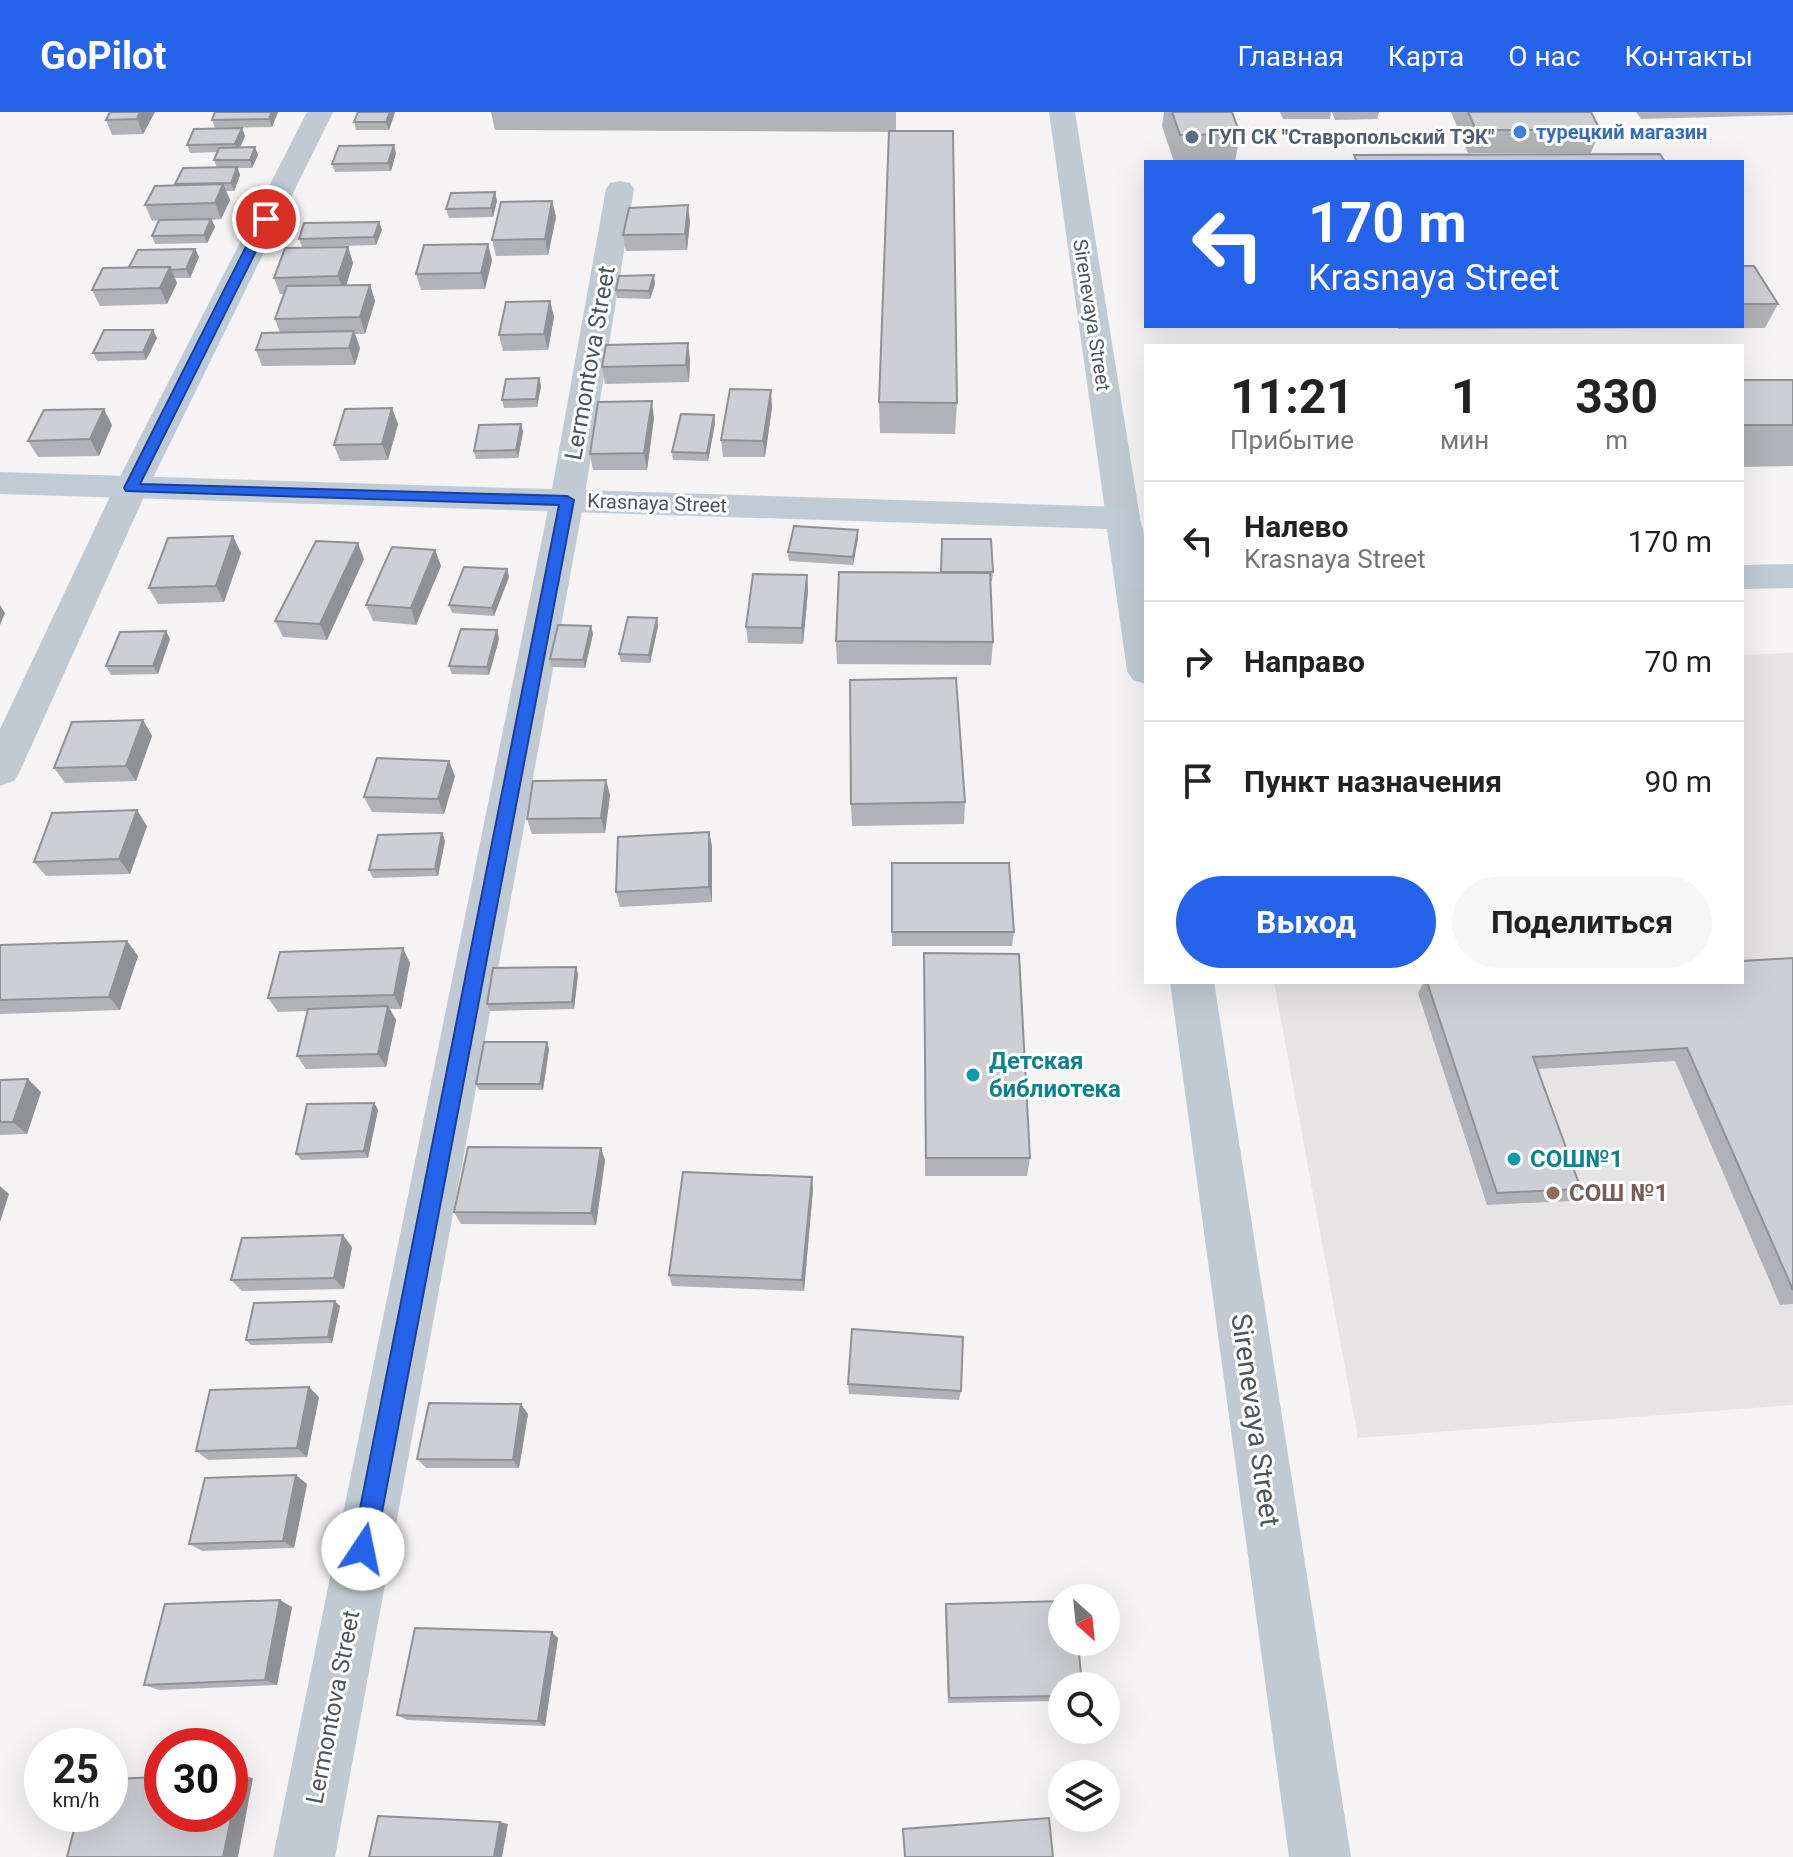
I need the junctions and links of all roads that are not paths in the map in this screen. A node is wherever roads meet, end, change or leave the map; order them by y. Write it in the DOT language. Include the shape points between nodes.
graph roads {
  1 [pos="320,112"];
  2 [pos="1062,112"];
  3 [pos="620,189"];
  4 [pos="0,483"];
  5 [pos="131,488"];
  6 [pos="567,500"];
  7 [pos="1123,518"];
  8 [pos="1793,576"];
  9 [pos="1744,577"];
  10 [pos="1139,578"];
  11 [pos="1144,644"];
  12 [pos="0,771"];
  13 [pos="1192,984"];
  14 [pos="304,1857"];
  15 [pos="1320,1857"];
  1 -- 5 [label="street"];
  2 -- 7 [label="street, Sirenevaya Street"];
  3 -- 6 [label="street, Lermontova Street"];
  4 -- 5 [label="street, Krasnaya Street"];
  5 -- 6 [label="street, Krasnaya Street"];
  5 -- 12 [label="street"];
  6 -- 7 [label="street, Krasnaya Street"];
  6 -- 14 [label="street, Lermontova Street"];
  7 -- 10 [label="street"];
  8 -- 9 [label="street"];
  10 -- 11 [label="street"];
  13 -- 15 [label="street, Sirenevaya Street"];
}
